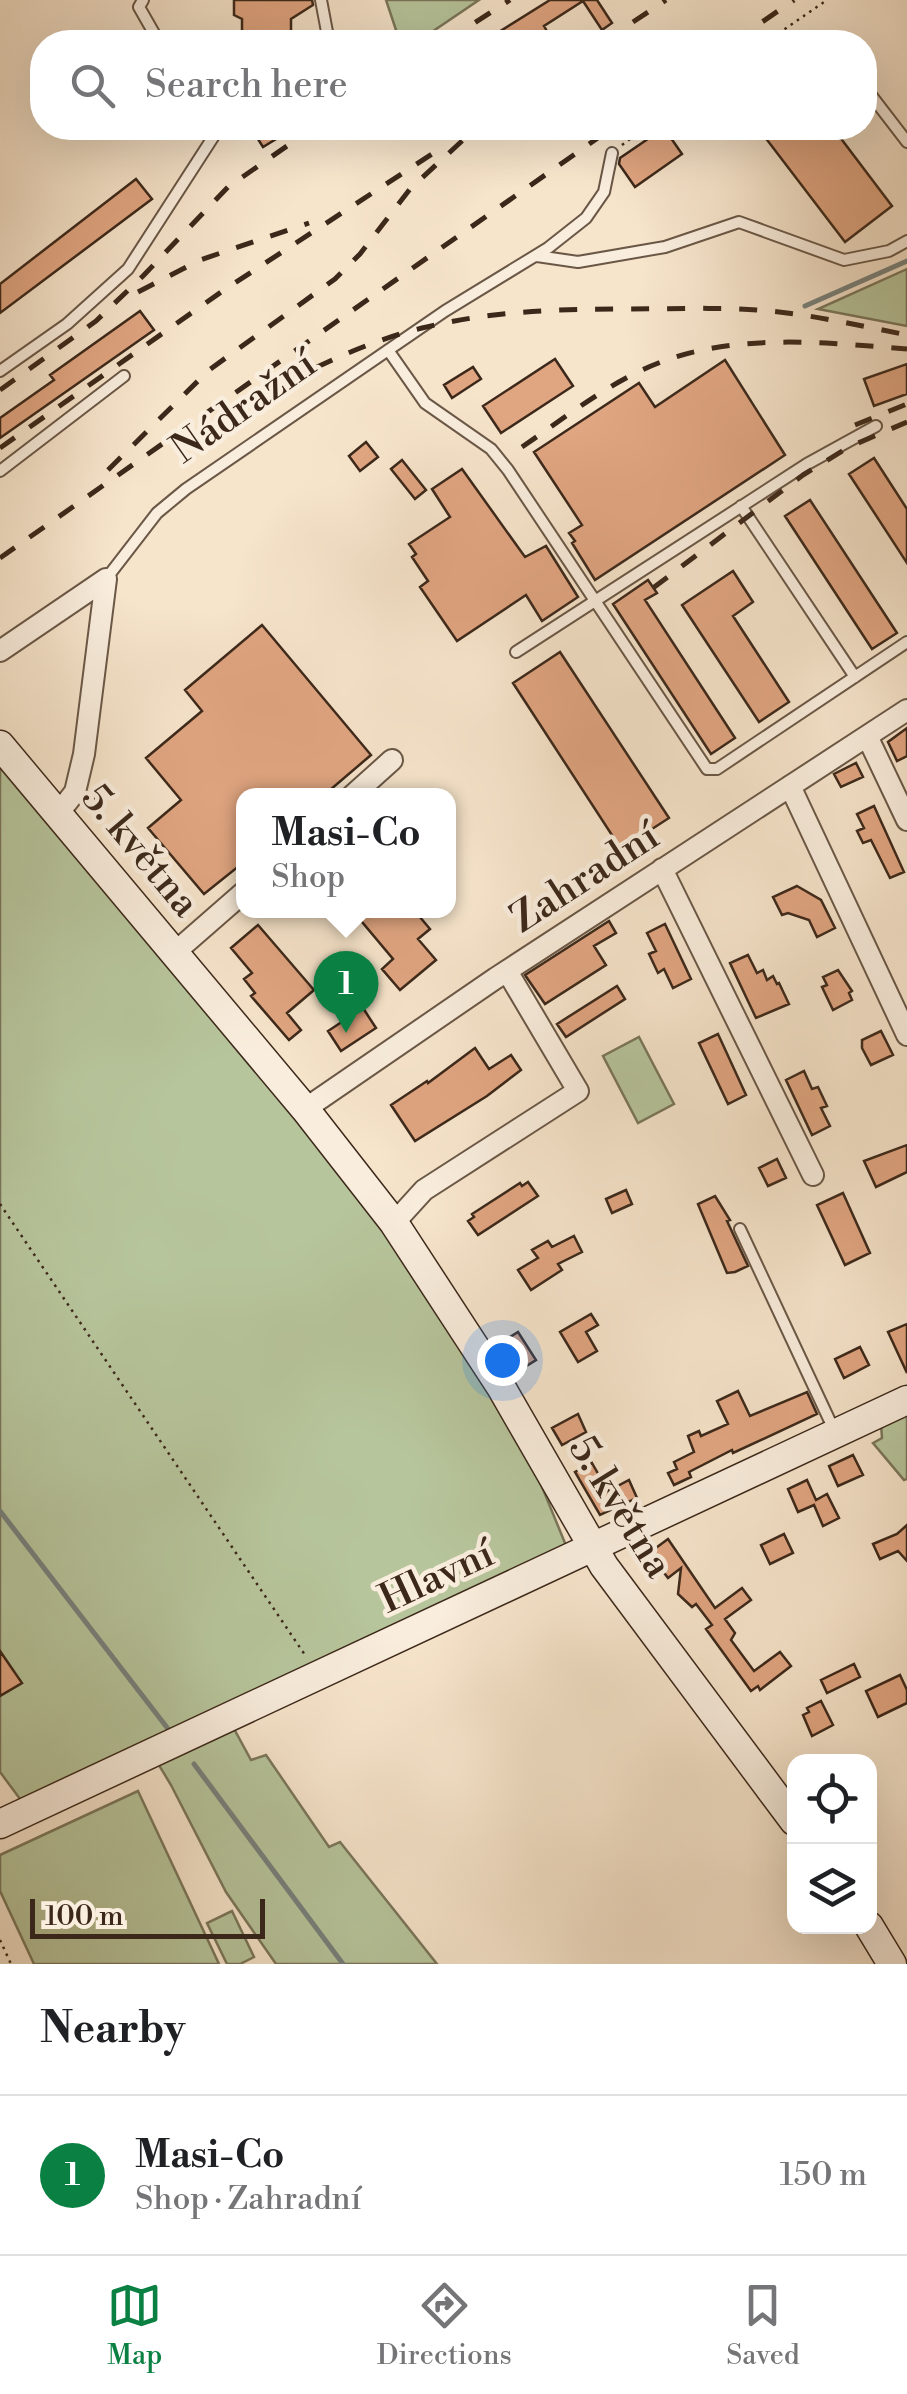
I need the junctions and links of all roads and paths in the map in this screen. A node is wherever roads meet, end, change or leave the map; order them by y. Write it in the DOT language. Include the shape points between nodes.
graph roads {
  1 [pos="143,0"];
  2 [pos="321,0"];
  3 [pos="827,0"];
  4 [pos="152,30"];
  5 [pos="327,30"];
  6 [pos="783,30"];
  7 [pos="877,103"];
  8 [pos="211,140"];
  9 [pos="604,140"];
  10 [pos="629,140"];
  11 [pos="907,142"];
  12 [pos="612,153"];
  13 [pos="907,241"];
  14 [pos="536,256"];
  15 [pos="388,350"];
  16 [pos="0,371"];
  17 [pos="124,376"];
  18 [pos="876,426"];
  19 [pos="0,471"];
  20 [pos="741,506"];
  21 [pos="106,579"];
  22 [pos="595,600"];
  23 [pos="907,642"];
  24 [pos="0,651"];
  25 [pos="516,652"];
  26 [pos="855,677"];
  27 [pos="907,710"];
  28 [pos="867,736"];
  29 [pos="7,754"];
  30 [pos="392,760"];
  31 [pos="790,786"];
  32 [pos="361,788"];
  33 [pos="58,815"];
  34 [pos="907,820"];
  35 [pos="662,868"];
  36 [pos="236,899"];
  37 [pos="174,954"];
  38 [pos="507,971"];
  39 [pos="907,1035"];
  40 [pos="305,1110"];
  41 [pos="813,1175"];
  42 [pos="0,1204"];
  43 [pos="394,1223"];
  44 [pos="740,1229"];
  45 [pos="907,1400"];
  46 [pos="836,1434"];
  47 [pos="592,1548"];
  48 [pos="320,1677"];
  49 [pos="787,1813"];
  50 [pos="2,1818"];
  51 [pos="874,1934"];
  52 [pos="0,1940"];
  53 [pos="11,1964"];
  54 [pos="892,1964"];
  1 -- 4 [label="lane" via="139,6"];
  2 -- 5 [label="lane"];
  3 -- 6 [label="path"];
  7 -- 11 [label="lane"];
  8 -- 16 [label="lane" via="128,269"];
  9 -- 12 [label="path"];
  10 -- 12 [label="path"];
  12 -- 14 [label="lane, Nádražní" via="604,192 586,218"];
  13 -- 14 [label="lane" via="844,260 739,222 666,247 578,262"];
  14 -- 15 [label="lane, Nádražní"];
  15 -- 21 [label="lane, Nádražní" via="186,488 157,512"];
  15 -- 22 [label="lane" via="425,403 490,449 508,470"];
  17 -- 19 [label="lane"];
  18 -- 20 [label="lane"];
  20 -- 22 [label="lane"];
  20 -- 26 [label="lane"];
  21 -- 24 [label="street"];
  21 -- 33 [label="street" via="84,754 75,792"];
  22 -- 25 [label="lane"];
  22 -- 26 [label="lane" via="707,769 717,770"];
  23 -- 26 [label="lane"];
  27 -- 28 [label="street, Zahradní"];
  28 -- 31 [label="street, Zahradní"];
  28 -- 34 [label="street"];
  29 -- 33 [label="main road, 5. května"];
  30 -- 32 [label="street"];
  31 -- 35 [label="street, Zahradní"];
  31 -- 39 [label="street"];
  33 -- 37 [label="main road, 5. května"];
  35 -- 38 [label="street, Zahradní"];
  35 -- 41 [label="street"];
  36 -- 37 [label="street"];
  37 -- 40 [label="main road, 5. května"];
  38 -- 40 [label="street, Zahradní"];
  38 -- 43 [label="street" via="578,1091 424,1190"];
  40 -- 43 [label="main road, 5. května"];
  42 -- 48 [label="path"];
  43 -- 47 [label="main road, 5. května" via="500,1387"];
  44 -- 46 [label="lane"];
  45 -- 46 [label="main road, Hlavní"];
  46 -- 47 [label="main road, Hlavní"];
  47 -- 48 [label="main road, Hlavní"];
  47 -- 49 [label="main road, 5. května"];
  48 -- 50 [label="main road, Hlavní"];
  51 -- 54 [label="main road"];
  52 -- 53 [label="path"];
}
